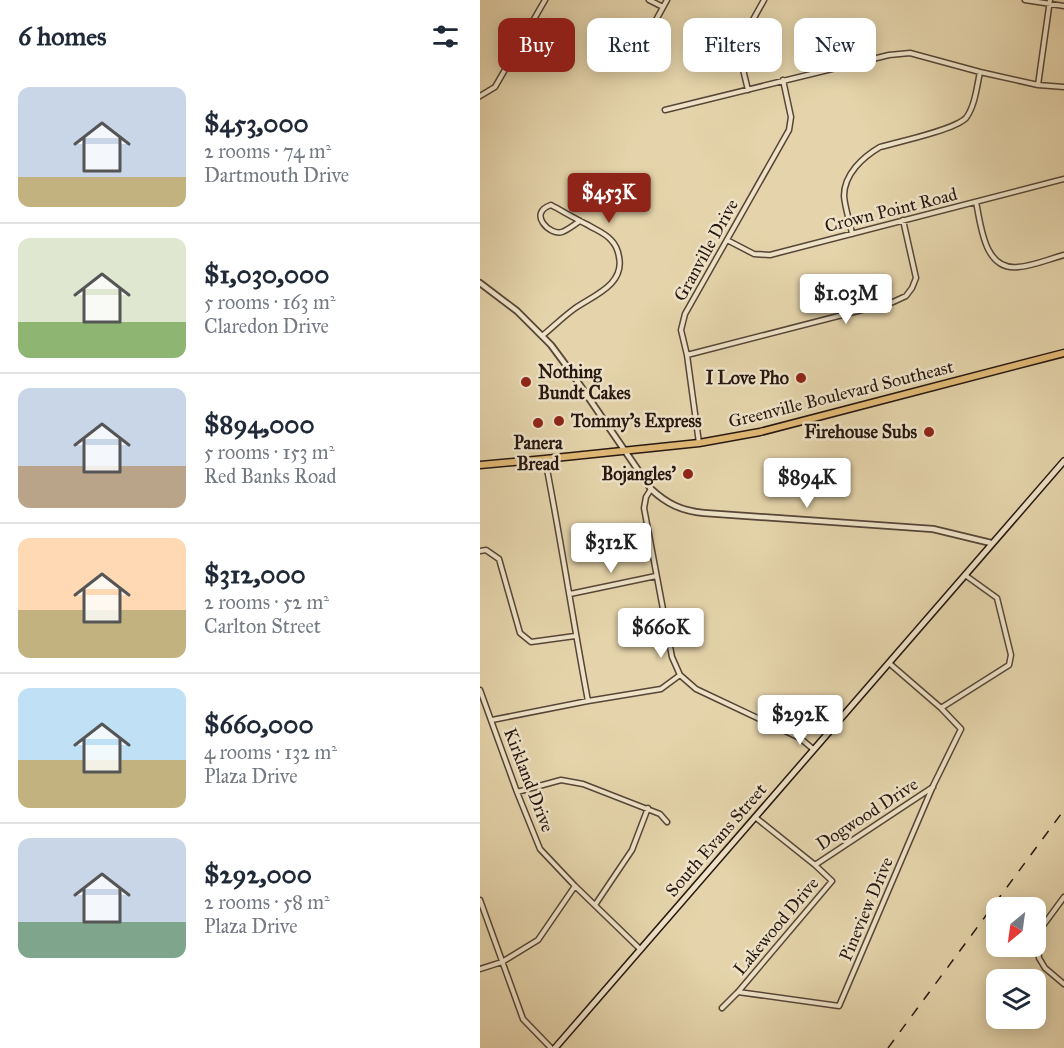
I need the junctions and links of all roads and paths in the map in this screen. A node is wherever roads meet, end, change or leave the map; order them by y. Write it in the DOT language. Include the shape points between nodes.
graph roads {
  1 [pos="544,0"];
  2 [pos="649,0"];
  3 [pos="667,0"];
  4 [pos="764,0"];
  5 [pos="1025,0"];
  6 [pos="1050,2"];
  7 [pos="1064,6"];
  8 [pos="663,7"];
  9 [pos="657,18"];
  10 [pos="980,72"];
  11 [pos="783,80"];
  12 [pos="1038,85"];
  13 [pos="1064,87"];
  14 [pos="748,90"];
  15 [pos="480,96"];
  16 [pos="665,110"];
  17 [pos="1064,179"];
  18 [pos="976,202"];
  19 [pos="903,220"];
  20 [pos="580,221"];
  21 [pos="852,234"];
  22 [pos="727,240"];
  23 [pos="1064,255"];
  24 [pos="480,284"];
  25 [pos="542,336"];
  26 [pos="1064,353"];
  27 [pos="687,355"];
  28 [pos="699,444"];
  29 [pos="624,451"];
  30 [pos="545,459"];
  31 [pos="1064,461"];
  32 [pos="480,465"];
  33 [pos="651,489"];
  34 [pos="991,543"];
  35 [pos="480,551"];
  36 [pos="964,574"];
  37 [pos="656,576"];
  38 [pos="570,594"];
  39 [pos="575,636"];
  40 [pos="888,662"];
  41 [pos="680,675"];
  42 [pos="480,690"];
  43 [pos="588,701"];
  44 [pos="941,708"];
  45 [pos="492,720"];
  46 [pos="813,749"];
  47 [pos="933,786"];
  48 [pos="517,792"];
  49 [pos="648,808"];
  50 [pos="755,817"];
  51 [pos="667,822"];
  52 [pos="815,865"];
  53 [pos="575,886"];
  54 [pos="1064,897"];
  55 [pos="480,900"];
  56 [pos="595,905"];
  57 [pos="640,949"];
  58 [pos="502,962"];
  59 [pos="480,969"];
  60 [pos="1064,984"];
  61 [pos="738,992"];
  62 [pos="722,1008"];
  63 [pos="553,1048"];
  1 -- 15 [label="street" via="495,87"];
  2 -- 8 [label="street"];
  3 -- 8 [label="street"];
  4 -- 14 [label="street" via="740,43"];
  5 -- 6 [label="street"];
  6 -- 7 [label="street"];
  6 -- 12 [label="street"];
  8 -- 9 [label="street"];
  10 -- 11 [label="street" via="910,53"];
  10 -- 12 [label="street"];
  10 -- 21 [label="street" via="965,119 951,127 880,147 857,165 844,195"];
  11 -- 14 [label="street"];
  11 -- 22 [label="street, Granville Drive" via="791,117 789,130"];
  12 -- 13 [label="street"];
  14 -- 16 [label="street"];
  17 -- 18 [label="street, Crown Point Road"];
  18 -- 19 [label="street, Crown Point Road"];
  18 -- 23 [label="street" via="987,247 1002,265 1015,268"];
  19 -- 21 [label="street, Crown Point Road"];
  19 -- 27 [label="street" via="916,278 906,296"];
  20 -- 20 [label="street" via="551,205 540,214 543,223 557,232"];
  20 -- 25 [label="street" via="612,240 620,270 612,283"];
  21 -- 22 [label="street, Crown Point Road" via="770,255 754,254"];
  22 -- 27 [label="street, Granville Drive" via="686,314 681,330"];
  24 -- 25 [label="street" via="517,311"];
  25 -- 29 [label="street"];
  26 -- 28 [label="highway, Greenville Boulevard Southeast" via="760,432"];
  27 -- 28 [label="street, Granville Drive"];
  28 -- 29 [label="highway, Greenville Boulevard Southeast"];
  29 -- 30 [label="highway, Greenville Boulevard Southeast"];
  29 -- 33 [label="street"];
  30 -- 32 [label="highway, Greenville Boulevard Southeast"];
  30 -- 38 [label="street"];
  31 -- 34 [label="main road, South Evans Street"];
  33 -- 34 [label="street" via="672,505 694,512 933,529"];
  33 -- 37 [label="street" via="644,508"];
  34 -- 36 [label="main road, South Evans Street"];
  35 -- 39 [label="street" via="486,550 499,559 520,633 531,642"];
  36 -- 40 [label="main road, South Evans Street"];
  36 -- 44 [label="street" via="997,598 1011,655 1009,665"];
  37 -- 38 [label="street"];
  37 -- 41 [label="street" via="672,657"];
  38 -- 39 [label="street"];
  39 -- 43 [label="street"];
  40 -- 44 [label="street"];
  40 -- 46 [label="main road, South Evans Street"];
  41 -- 43 [label="street" via="661,689"];
  41 -- 46 [label="street" via="696,689 800,738"];
  42 -- 45 [label="street, Kirkland Drive"];
  43 -- 45 [label="street"];
  44 -- 47 [label="street, Pineview Drive" via="961,729"];
  45 -- 48 [label="street, Kirkland Drive"];
  46 -- 50 [label="main road, South Evans Street"];
  47 -- 52 [label="street, Dogwood Drive"];
  47 -- 61 [label="street, Pineview Drive" via="839,1006"];
  48 -- 49 [label="street" via="561,780"];
  48 -- 53 [label="street, Kirkland Drive" via="540,849"];
  49 -- 51 [label="street"];
  49 -- 56 [label="street" via="632,850"];
  50 -- 52 [label="street, Lakewood Drive"];
  50 -- 57 [label="main road, South Evans Street"];
  52 -- 61 [label="street, Lakewood Drive" via="832,881"];
  53 -- 56 [label="street, Kirkland Drive"];
  53 -- 58 [label="street" via="538,940"];
  54 -- 60 [label="street" via="1037,938 1039,958"];
  55 -- 58 [label="street"];
  56 -- 57 [label="street, Kirkland Drive"];
  57 -- 63 [label="main road, South Evans Street"];
  58 -- 59 [label="street"];
  58 -- 63 [label="street" via="523,1019"];
  61 -- 62 [label="street, Lakewood Drive"];
}
